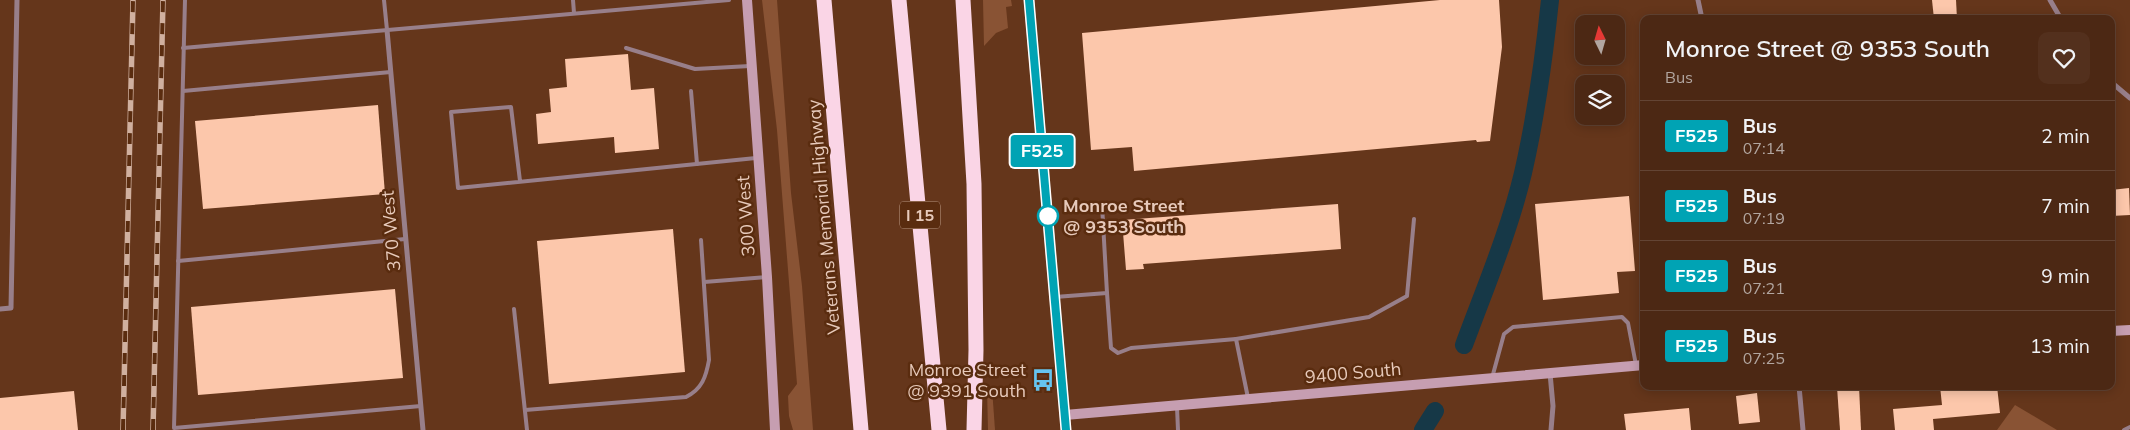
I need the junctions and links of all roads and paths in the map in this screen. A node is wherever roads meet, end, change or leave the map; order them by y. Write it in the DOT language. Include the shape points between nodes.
graph roads {
  1 [pos="17,0"];
  2 [pos="185,0"];
  3 [pos="384,0"];
  4 [pos="573,0"];
  5 [pos="729,0"];
  6 [pos="747,0"];
  7 [pos="824,0"];
  8 [pos="899,0"];
  9 [pos="963,0"];
  10 [pos="1029,0"];
  11 [pos="1698,0"];
  12 [pos="2050,0"];
  13 [pos="679,2"];
  14 [pos="574,13"];
  15 [pos="1701,15"];
  16 [pos="2058,15"];
  17 [pos="387,30"];
  18 [pos="183,48"];
  19 [pos="626,48"];
  20 [pos="752,66"];
  21 [pos="391,72"];
  22 [pos="2115,85"];
  23 [pos="691,91"];
  24 [pos="183,92"];
  25 [pos="2130,96"];
  26 [pos="759,158"];
  27 [pos="698,164"];
  28 [pos="520,181"];
  29 [pos="1102,205"];
  30 [pos="1414,219"];
  31 [pos="406,238"];
  32 [pos="701,240"];
  33 [pos="178,261"];
  34 [pos="767,277"];
  35 [pos="704,282"];
  36 [pos="1107,293"];
  37 [pos="1055,297"];
  38 [pos="514,308"];
  39 [pos="0,309"];
  40 [pos="2130,330"];
  41 [pos="2115,331"];
  42 [pos="1236,339"];
  43 [pos="1640,365"];
  44 [pos="1550,373"];
  45 [pos="1492,378"];
  46 [pos="1799,390"];
  47 [pos="1248,399"];
  48 [pos="1177,405"];
  49 [pos="420,406"];
  50 [pos="525,410"];
  51 [pos="1065,415"];
  52 [pos="2130,427"];
  53 [pos="423,430"];
  54 [pos="526,430"];
  55 [pos="775,430"];
  56 [pos="861,430"];
  57 [pos="939,430"];
  58 [pos="974,430"];
  59 [pos="1066,430"];
  60 [pos="1178,430"];
  61 [pos="1551,430"];
  62 [pos="1803,430"];
  63 [pos="2124,430"];
  1 -- 39 [label="street" via="11,308"];
  2 -- 18 [label="lane"];
  3 -- 17 [label="lane"];
  4 -- 14 [label="lane"];
  5 -- 13 [label="lane"];
  6 -- 20 [label="street, 300 West"];
  7 -- 56 [label="highway, Veterans Memorial Highway"];
  8 -- 57 [label="highway, I 15"];
  9 -- 58 [label="highway" via="975,193"];
  10 -- 37 [label="street"];
  11 -- 15 [label="street"];
  12 -- 16 [label="street"];
  13 -- 14 [label="lane"];
  14 -- 17 [label="lane"];
  17 -- 18 [label="lane"];
  17 -- 21 [label="street, 370 West"];
  18 -- 24 [label="lane"];
  19 -- 20 [label="lane" via="695,69"];
  20 -- 26 [label="street, 300 West"];
  21 -- 24 [label="lane"];
  21 -- 31 [label="street, 370 West"];
  22 -- 25 [label="street"];
  23 -- 27 [label="lane"];
  24 -- 33 [label="lane"];
  26 -- 27 [label="lane"];
  26 -- 34 [label="street, 300 West"];
  27 -- 28 [label="lane"];
  28 -- 28 [label="lane" via="458,188 451,112 511,107"];
  29 -- 36 [label="lane"];
  30 -- 42 [label="lane" via="1407,296 1369,317"];
  31 -- 33 [label="lane"];
  31 -- 49 [label="street, 370 West"];
  32 -- 35 [label="lane"];
  33 -- 49 [label="lane" via="174,428"];
  34 -- 35 [label="lane"];
  34 -- 55 [label="street, 300 West"];
  35 -- 50 [label="lane" via="709,360 707,372 696,392 686,397"];
  36 -- 37 [label="lane"];
  36 -- 42 [label="lane" via="1111,348 1118,353 1131,348"];
  37 -- 51 [label="street"];
  38 -- 50 [label="lane"];
  40 -- 41 [label="street"];
  42 -- 47 [label="lane"];
  43 -- 44 [label="street, 9400 South"];
  43 -- 45 [label="lane" via="1628,323 1622,317 1513,328 1504,334"];
  44 -- 45 [label="street, 9400 South"];
  44 -- 61 [label="street"];
  45 -- 47 [label="street, 9400 South"];
  46 -- 62 [label="street"];
  47 -- 48 [label="street, 9400 South"];
  48 -- 51 [label="street, 9400 South"];
  48 -- 60 [label="lane"];
  49 -- 53 [label="street, 370 West"];
  50 -- 54 [label="lane"];
  51 -- 59 [label="street"];
  52 -- 63 [label="lane"];
}
